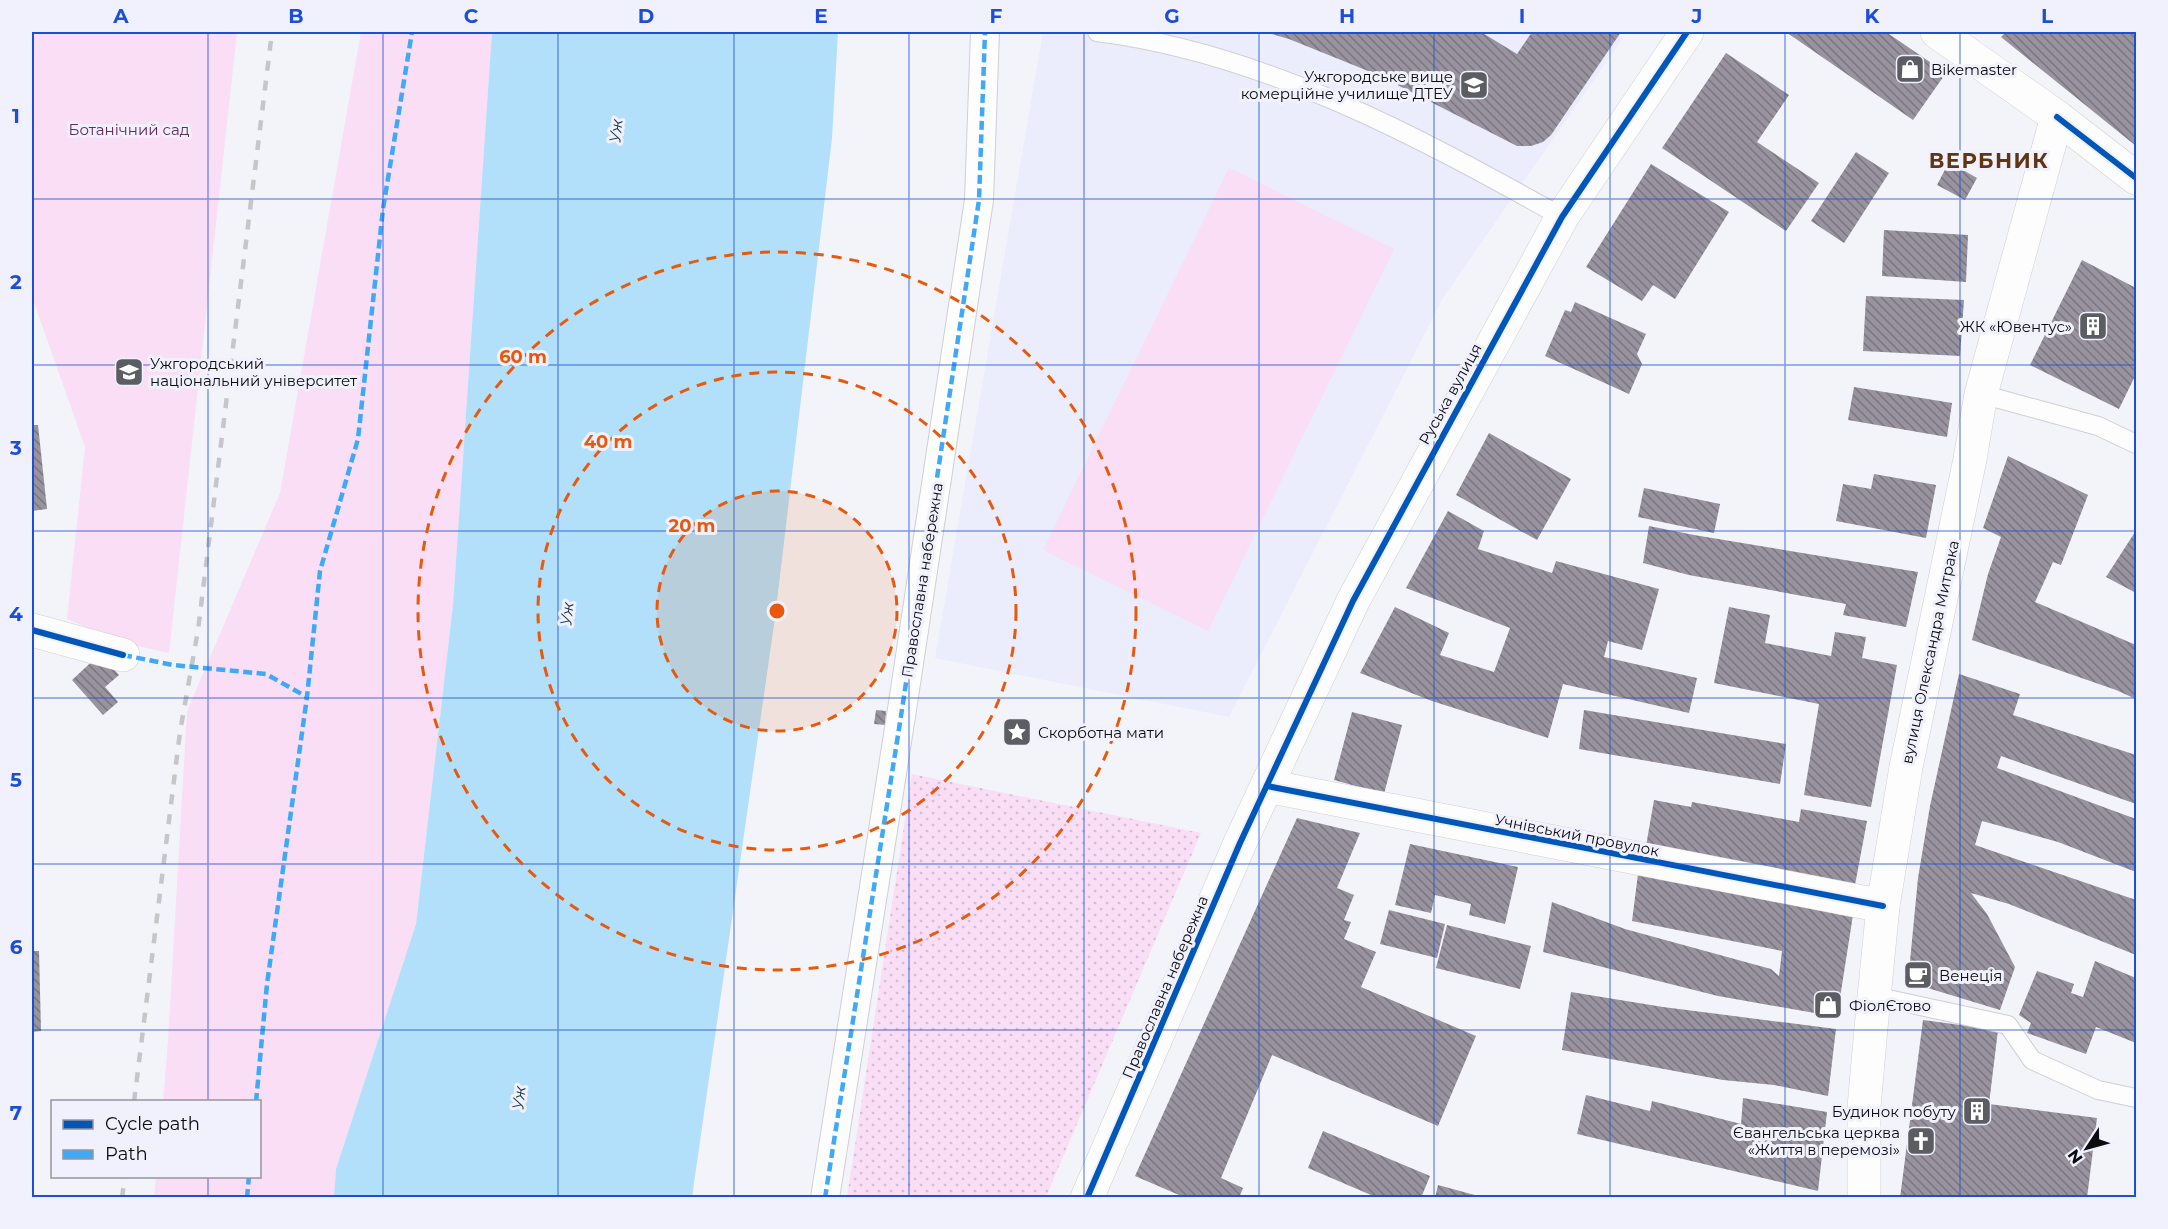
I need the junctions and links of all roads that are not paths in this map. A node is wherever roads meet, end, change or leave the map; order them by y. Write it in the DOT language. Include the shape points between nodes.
graph roads {
  1 [pos="985,32"];
  2 [pos="1097,32"];
  3 [pos="1686,32"];
  4 [pos="1937,32"];
  5 [pos="2057,117"];
  6 [pos="2136,178"];
  7 [pos="1562,217"];
  8 [pos="1981,394"];
  9 [pos="2136,444"];
  10 [pos="32,630"];
  11 [pos="123,655"];
  12 [pos="1267,786"];
  13 [pos="1883,906"];
  14 [pos="1874,996"];
  15 [pos="2136,1098"];
  16 [pos="825,1197"];
  17 [pos="1087,1197"];
  18 [pos="1864,1197"];
  1 -- 16 [label="street, Православна набережна" via="979,200"];
  2 -- 7 [label="lane" via="1212,55 1337,100"];
  3 -- 7 [label="street, Руська вулиця"];
  4 -- 5 [label="street"];
  5 -- 6 [label="street"];
  5 -- 8 [label="street, вулиця Олександра Митрака"];
  7 -- 12 [label="street, Руська вулиця" via="1353,601"];
  8 -- 9 [label="lane" via="2098,426"];
  8 -- 13 [label="street, вулиця Олександра Митрака" via="1906,767"];
  10 -- 11 [label="street"];
  12 -- 13 [label="street, Учнівський провулок"];
  12 -- 17 [label="street, Православна набережна"];
  13 -- 14 [label="street, вулиця Олександра Митрака"];
  14 -- 15 [label="lane" via="2008,1025 2032,1060 2097,1090"];
  14 -- 18 [label="street, вулиця Олександра Митрака" via="1864,1107"];
}
